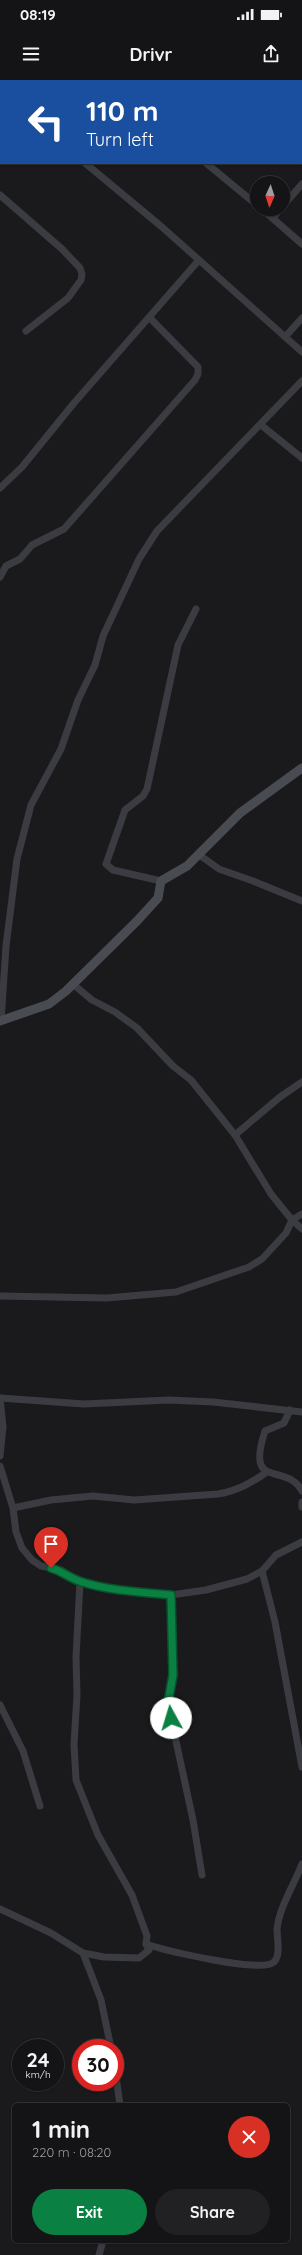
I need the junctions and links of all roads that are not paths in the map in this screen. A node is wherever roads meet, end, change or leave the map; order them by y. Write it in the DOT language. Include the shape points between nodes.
graph roads {
  1 [pos="86,164"];
  2 [pos="207,164"];
  3 [pos="302,184"];
  4 [pos="0,195"];
  5 [pos="290,198"];
  6 [pos="250,199"];
  7 [pos="271,216"];
  8 [pos="273,218"];
  9 [pos="302,244"];
  10 [pos="199,260"];
  11 [pos="150,318"];
  12 [pos="302,318"];
  13 [pos="26,331"];
  14 [pos="285,337"];
  15 [pos="302,352"];
  16 [pos="302,381"];
  17 [pos="261,425"];
  18 [pos="302,458"];
  19 [pos="0,488"];
  20 [pos="0,577"];
  21 [pos="196,609"];
  22 [pos="302,768"];
  23 [pos="198,854"];
  24 [pos="161,881"];
  25 [pos="302,901"];
  26 [pos="74,985"];
  27 [pos="0,1021"];
  28 [pos="302,1082"];
  29 [pos="235,1135"];
  30 [pos="302,1214"];
  31 [pos="292,1220"];
  32 [pos="302,1229"];
  33 [pos="0,1296"];
  34 [pos="0,1398"];
  35 [pos="290,1410"];
  36 [pos="302,1412"];
  37 [pos="0,1456"];
  38 [pos="0,1466"];
  39 [pos="267,1472"];
  40 [pos="302,1491"];
  41 [pos="302,1502"];
  42 [pos="302,1507"];
  43 [pos="13,1508"];
  44 [pos="302,1542"];
  45 [pos="262,1571"];
  46 [pos="80,1582"];
  47 [pos="171,1595"];
  48 [pos="0,1705"];
  49 [pos="302,1767"];
  50 [pos="40,1806"];
  51 [pos="302,1864"];
  52 [pos="202,1875"];
  53 [pos="0,1908"];
  54 [pos="146,1944"];
  55 [pos="83,1953"];
  56 [pos="109,2039"];
  57 [pos="118,2091"];
  58 [pos="120,2103"];
  59 [pos="103,2243"];
  60 [pos="100,2255"];
  1 -- 10 [label="street"];
  2 -- 6 [label="street"];
  3 -- 5 [label="street"];
  4 -- 13 [label="street" via="66,253 80,268 82,274 81,280 68,298"];
  7 -- 8 [label="street"];
  8 -- 9 [label="street"];
  10 -- 11 [label="street"];
  10 -- 14 [label="street"];
  11 -- 19 [label="street" via="74,403 22,467"];
  11 -- 20 [label="street" via="198,367 195,380 64,529 32,545 20,559 6,566"];
  12 -- 14 [label="street"];
  14 -- 15 [label="street"];
  16 -- 17 [label="street"];
  17 -- 18 [label="street"];
  17 -- 27 [label="street" via="149,542 103,636 96,665 78,700 61,749 31,805 25,827 17,859"];
  21 -- 24 [label="street" via="178,645 147,789 144,796 125,810 106,864 113,870"];
  22 -- 23 [label="street" via="240,813"];
  23 -- 24 [label="street" via="187,866"];
  23 -- 25 [label="street" via="219,869"];
  24 -- 26 [label="street" via="158,898"];
  26 -- 27 [label="street" via="49,1004"];
  26 -- 29 [label="street" via="92,1000 137,1028 191,1080"];
  28 -- 29 [label="street"];
  29 -- 31 [label="street" via="271,1194"];
  30 -- 31 [label="street"];
  31 -- 32 [label="street"];
  31 -- 33 [label="street" via="286,1233 262,1259 249,1267 176,1292 114,1298"];
  34 -- 35 [label="street" via="84,1404 169,1400"];
  34 -- 37 [label="street" via="3,1427"];
  35 -- 36 [label="street"];
  35 -- 39 [label="street" via="284,1423 265,1431 261,1441 261,1468"];
  38 -- 43 [label="street"];
  39 -- 40 [label="street" via="292,1479"];
  39 -- 43 [label="street" via="250,1484 232,1492 218,1494 134,1500 93,1496 64,1498"];
  41 -- 42 [label="street"];
  43 -- 46 [label="street" via="16,1532 22,1548 32,1560 41,1566 61,1570"];
  44 -- 45 [label="street" via="276,1555"];
  45 -- 47 [label="street" via="247,1579 206,1590"];
  45 -- 49 [label="street" via="275,1622"];
  46 -- 47 [label="street" via="109,1589"];
  46 -- 54 [label="street" via="74,1744 76,1780 98,1835 132,1895 147,1936"];
  47 -- 52 [label="street" via="171,1718"];
  48 -- 50 [label="street" via="23,1751"];
  51 -- 54 [label="street" via="281,1911 277,1956 274,1962 252,1966"];
  53 -- 55 [label="street" via="51,1933"];
  54 -- 55 [label="street" via="149,1950 139,1958"];
  55 -- 56 [label="street" via="101,2000"];
  57 -- 58 [label="street"];
  59 -- 60 [label="street"];
}
